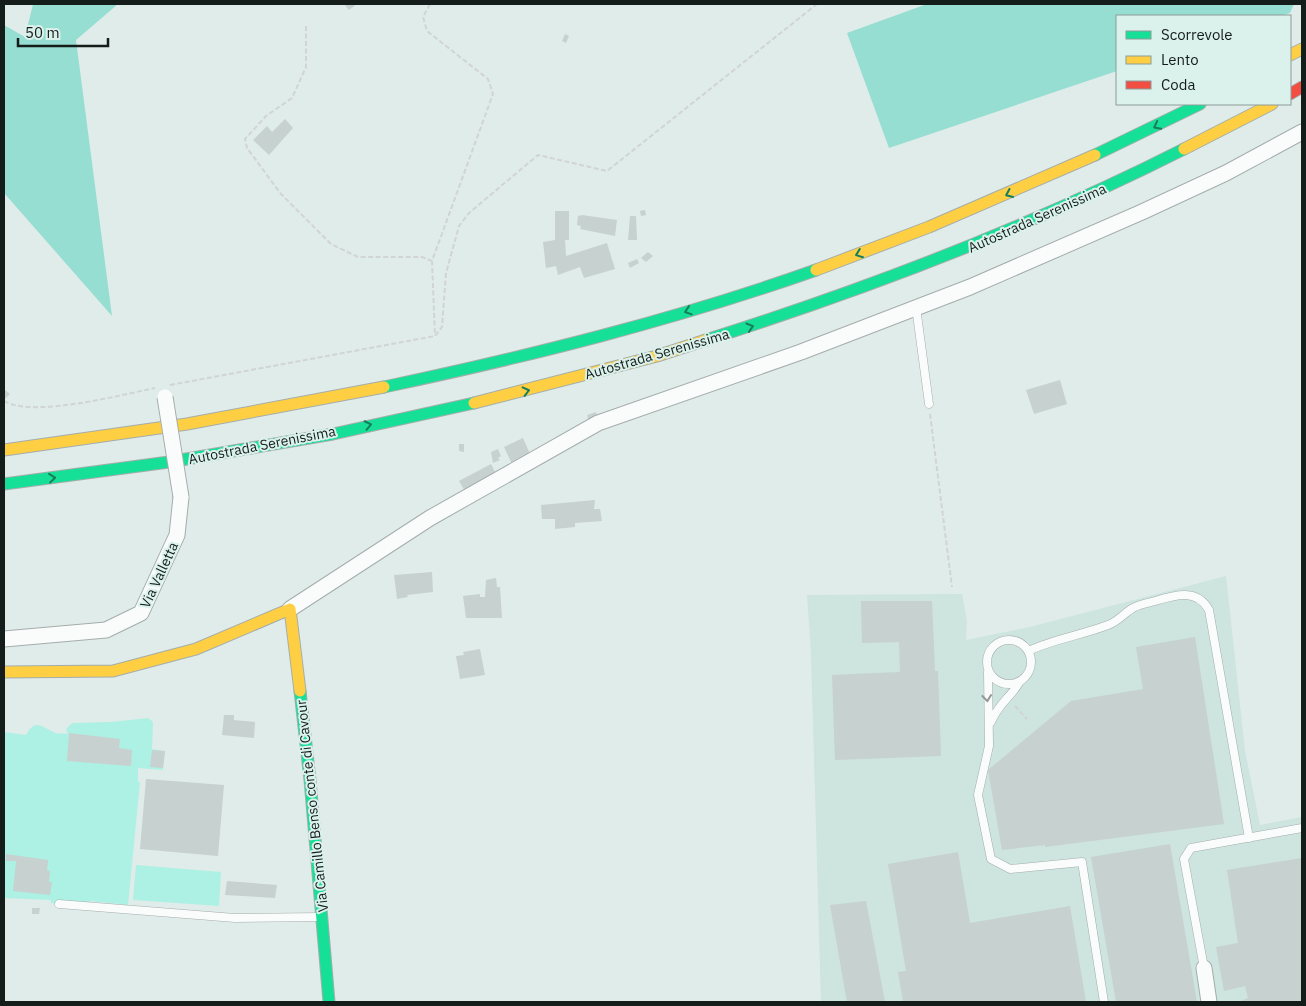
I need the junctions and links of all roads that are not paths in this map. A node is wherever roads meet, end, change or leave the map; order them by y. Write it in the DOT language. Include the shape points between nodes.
graph roads {
  1 [pos="1302,49"];
  2 [pos="1291,55"];
  3 [pos="1302,87"];
  4 [pos="1291,93"];
  5 [pos="1198,105"];
  6 [pos="1270,105"];
  7 [pos="1302,132"];
  8 [pos="916,307"];
  9 [pos="164,392"];
  10 [pos="929,404"];
  11 [pos="4,450"];
  12 [pos="4,484"];
  13 [pos="290,610"];
  14 [pos="4,639"];
  15 [pos="1028,651"];
  16 [pos="4,672"];
  17 [pos="988,672"];
  18 [pos="1019,682"];
  19 [pos="990,724"];
  20 [pos="1302,828"];
  21 [pos="1249,838"];
  22 [pos="59,904"];
  23 [pos="323,917"];
  24 [pos="1204,968"];
  25 [pos="328,1002"];
  26 [pos="1104,1002"];
  27 [pos="1210,1002"];
  1 -- 2 [label="main road"];
  3 -- 4 [label="main road"];
  5 -- 11 [label="main road, one-way" via="1066,169 931,227 834,264 654,321 516,359 281,408 106,438"];
  12 -- 6 [label="main road, Autostrada Serenissima, one-way" via="112,471 277,443 521,392 683,348 842,296 999,235 1150,168"];
  7 -- 8 [label="street" via="1226,173 1142,212"];
  8 -- 10 [label="lane"];
  8 -- 13 [label="street" via="801,352 598,423 430,518"];
  9 -- 14 [label="street, Via Valletta, bridge" via="181,497 177,535 141,613 106,630"];
  13 -- 16 [label="main road" via="196,649 113,671"];
  13 -- 23 [label="main road, Via Camillo Benso conte di Cavour"];
  15 -- 17 [label="lane" via="1018,642 998,642 988,652"];
  15 -- 18 [label="lane" via="1030,669"];
  15 -- 21 [label="lane" via="1050,641 1108,626 1134,607 1175,595 1196,596 1204,601 1209,610"];
  17 -- 18 [label="lane" via="1001,684"];
  17 -- 19 [label="lane, one-way" via="986,688"];
  18 -- 19 [label="lane" via="998,705"];
  19 -- 26 [label="lane" via="989,746 978,795 991,859 1010,869 1082,862"];
  20 -- 21 [label="lane"];
  21 -- 24 [label="lane" via="1191,848 1184,859"];
  22 -- 23 [label="lane" via="236,918"];
  23 -- 25 [label="main road, Via Camillo Benso conte di Cavour"];
  24 -- 27 [label="street"];
}
